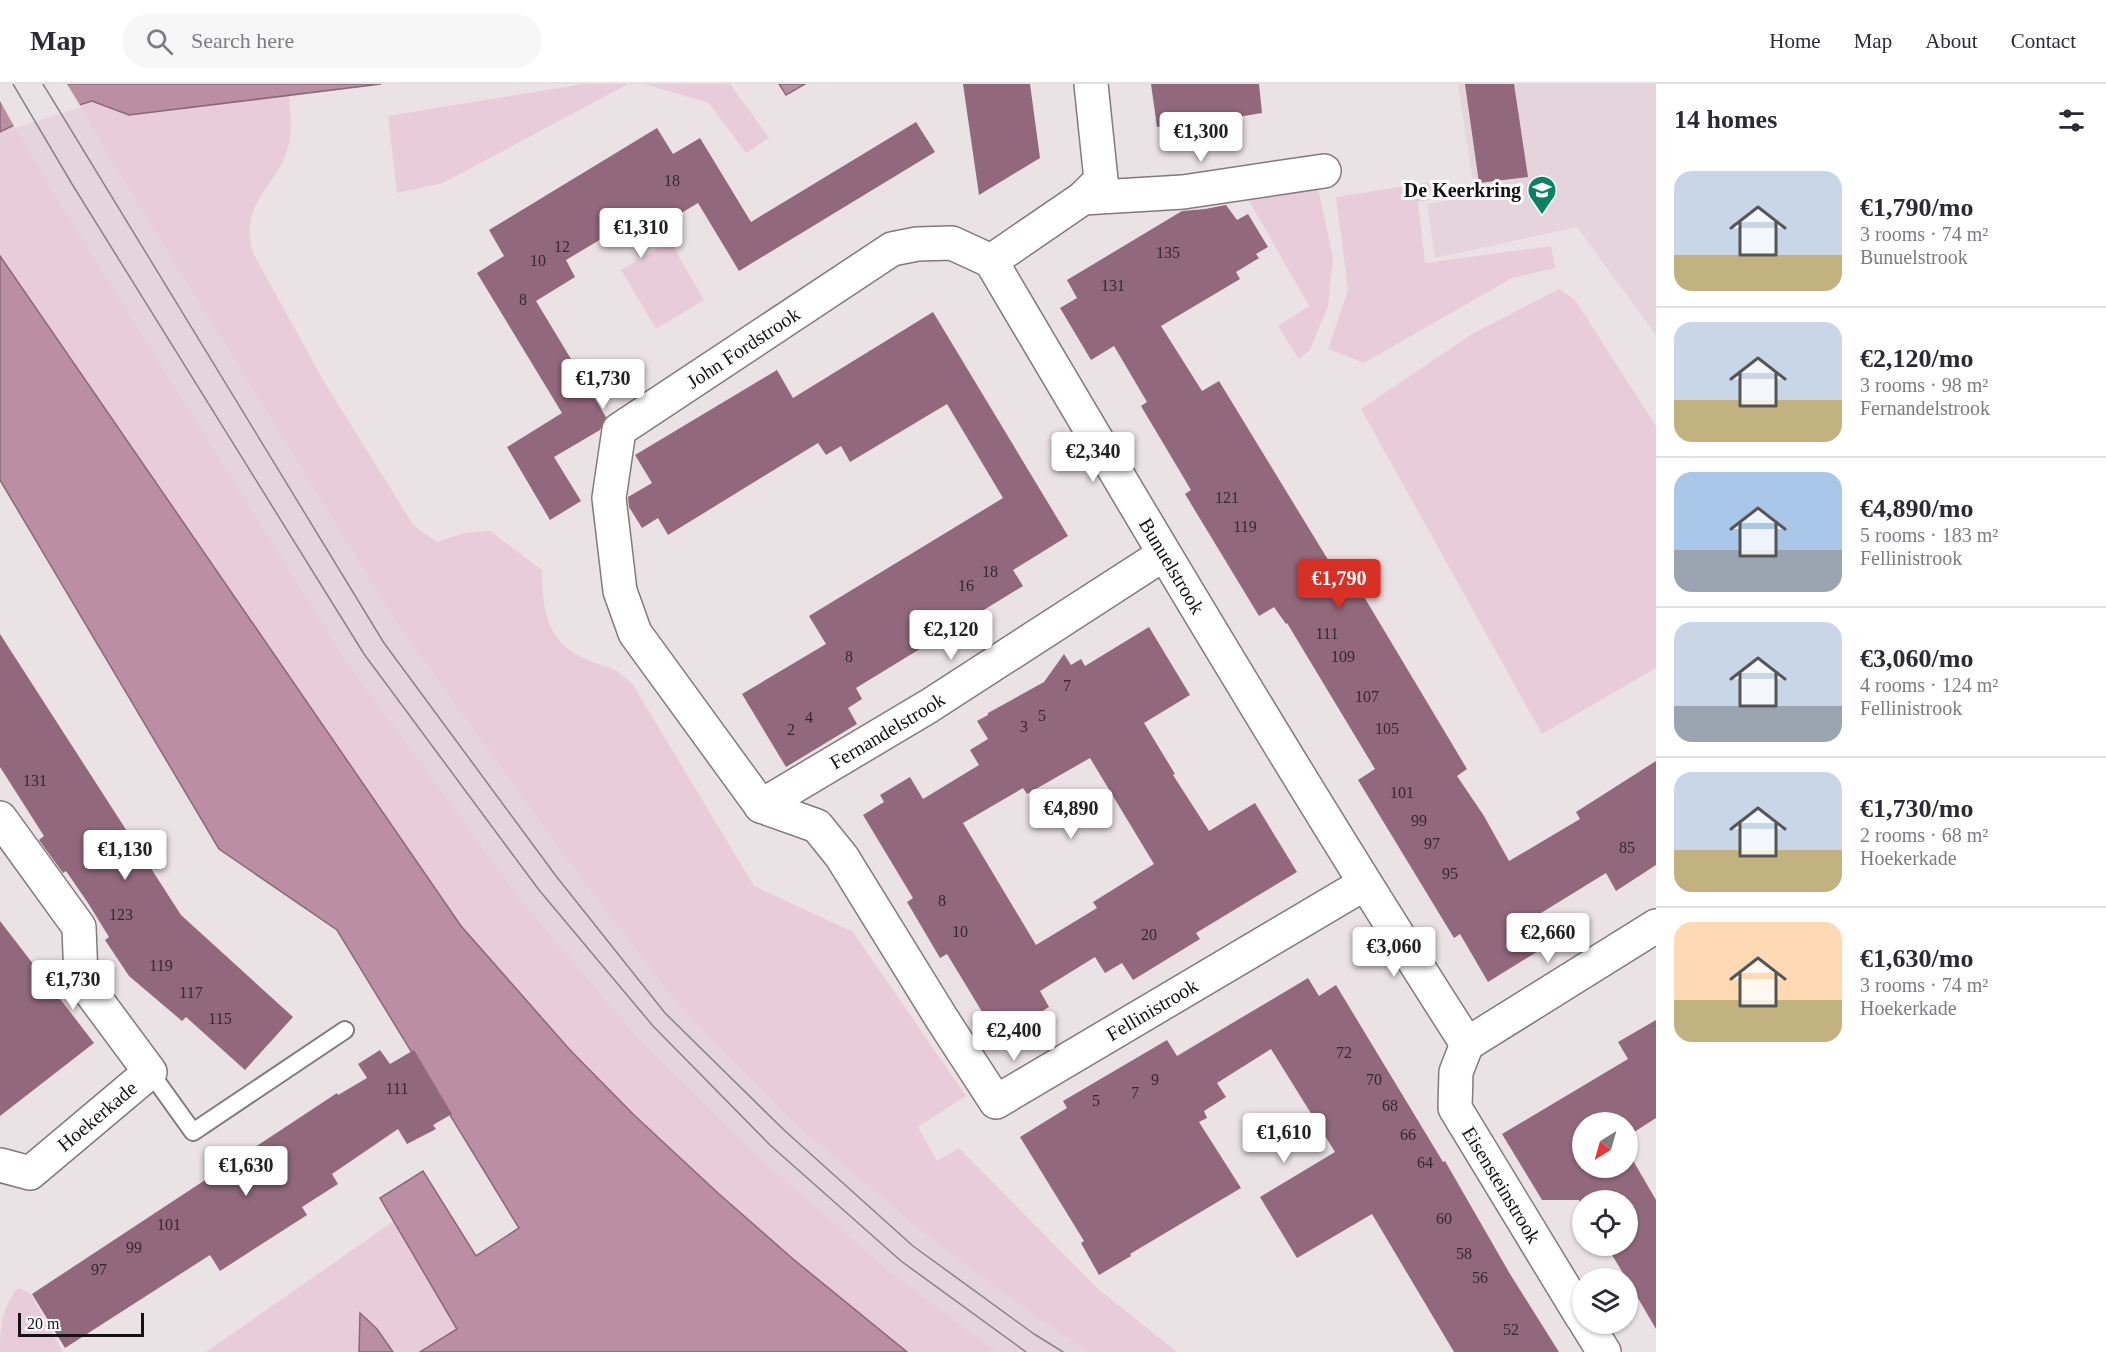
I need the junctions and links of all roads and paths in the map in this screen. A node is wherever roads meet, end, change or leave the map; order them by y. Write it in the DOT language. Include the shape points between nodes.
graph roads {
  1 [pos="1091,84"];
  2 [pos="1324,171"];
  3 [pos="1083,198"];
  4 [pos="991,261"];
  5 [pos="1164,554"];
  6 [pos="761,806"];
  7 [pos="0,818"];
  8 [pos="1364,884"];
  9 [pos="1656,926"];
  10 [pos="345,1030"];
  11 [pos="1467,1044"];
  12 [pos="150,1072"];
  13 [pos="0,1165"];
  14 [pos="1572,1301"];
  15 [pos="1593,1334"];
  16 [pos="1604,1352"];
  1 -- 3 [label="street" via="1101,180"];
  2 -- 3 [label="street" via="1183,192"];
  3 -- 4 [label="street"];
  4 -- 5 [label="street, Bunuelstrook"];
  4 -- 6 [label="street, John Fordstrook" via="952,243 892,249 619,430 609,498 620,591 635,633"];
  5 -- 6 [label="street, Fernandelstrook" via="929,706"];
  5 -- 8 [label="street, Bunuelstrook"];
  6 -- 8 [label="street, Fellinistrook" via="817,826 842,857 942,1019 985,1107"];
  7 -- 12 [label="street, Hoekerkade" via="79,927 81,979"];
  8 -- 11 [label="street, Bunuelstrook"];
  9 -- 11 [label="street"];
  10 -- 12 [label="lane" via="193,1132"];
  11 -- 14 [label="street, Eisensteinstrook" via="1456,1072 1455,1108"];
  12 -- 13 [label="street, Hoekerkade" via="30,1173"];
  15 -- 16 [label="street"];
}
